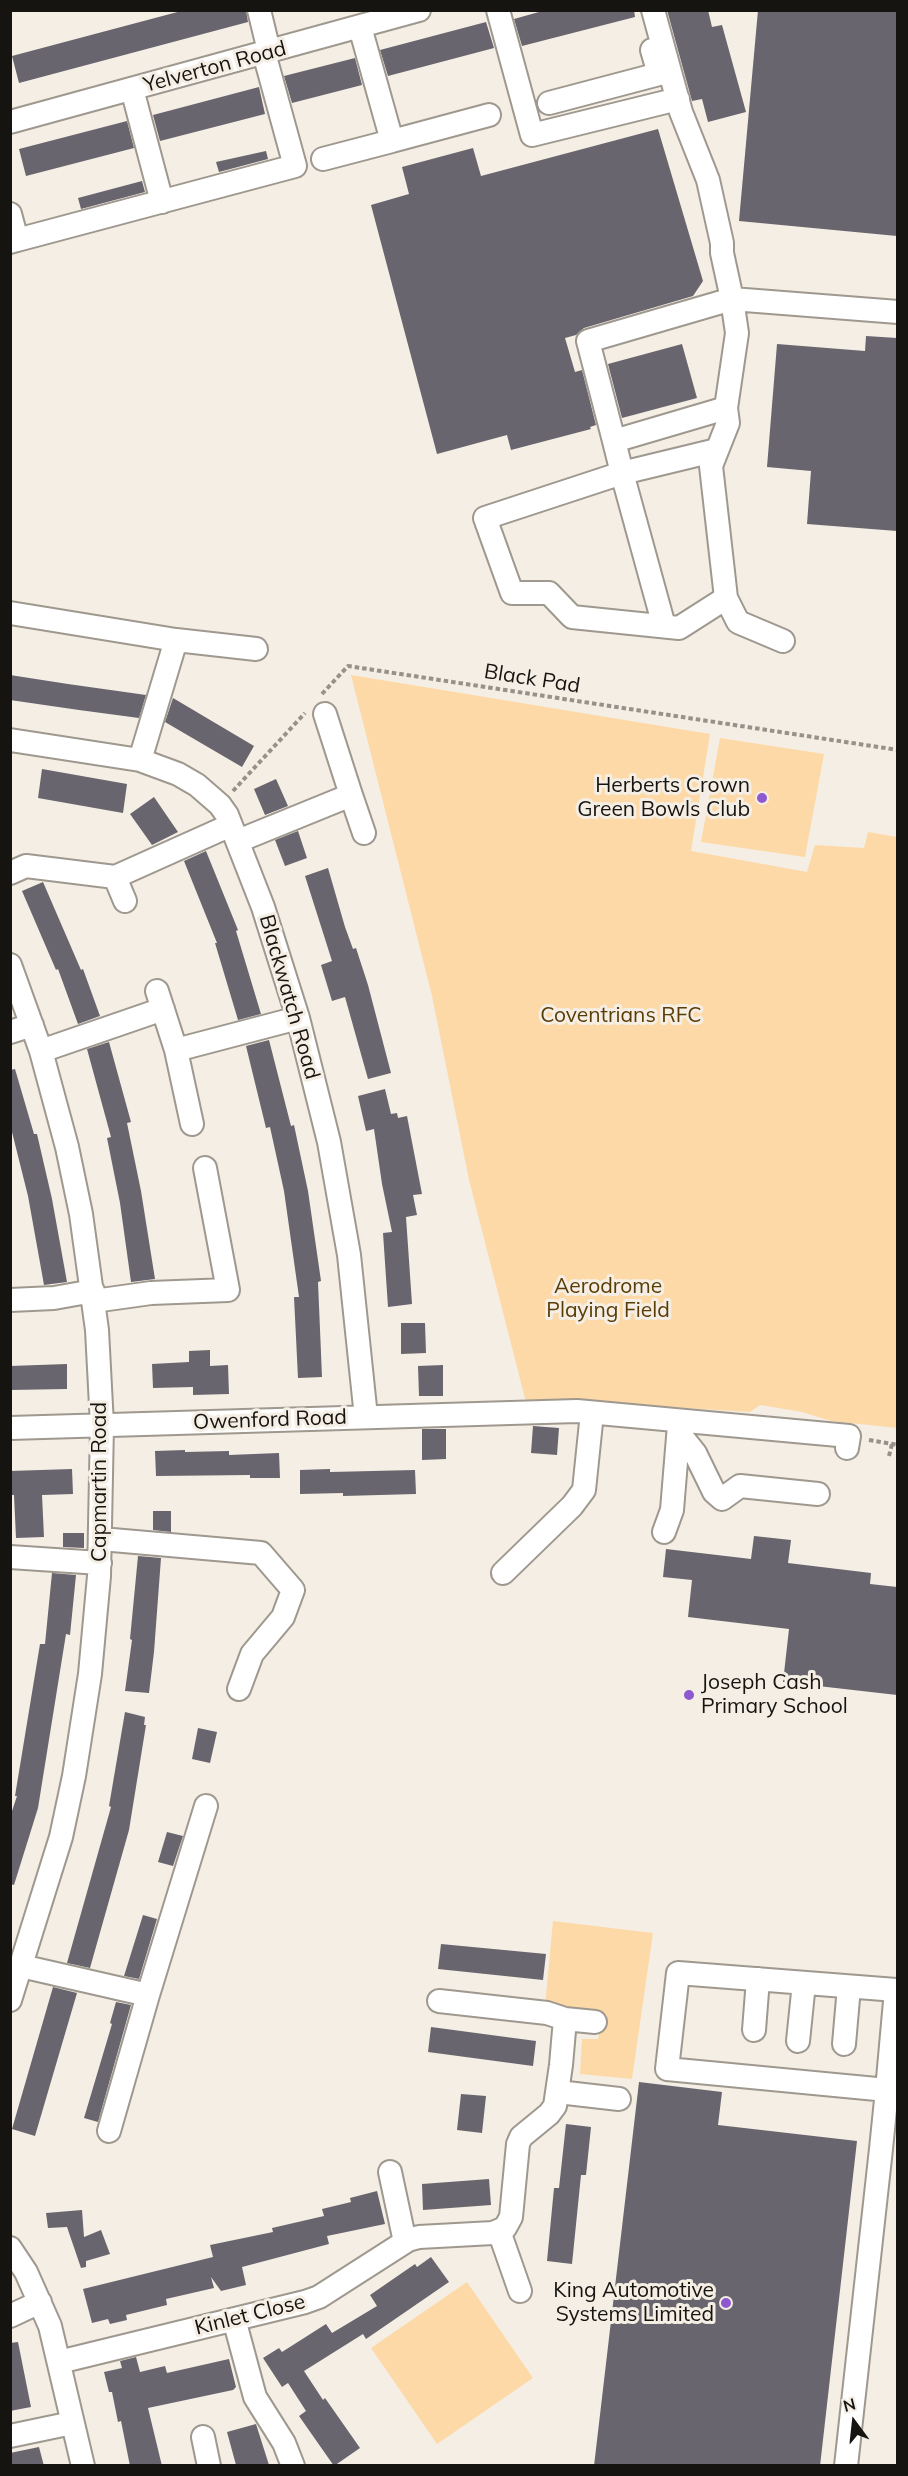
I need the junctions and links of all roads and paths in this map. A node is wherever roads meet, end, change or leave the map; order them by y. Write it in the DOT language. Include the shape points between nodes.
graph roads {
  1 [pos="259,10"];
  2 [pos="419,10"];
  3 [pos="498,10"];
  4 [pos="641,10"];
  5 [pos="653,10"];
  6 [pos="360,27"];
  7 [pos="267,52"];
  8 [pos="132,89"];
  9 [pos="678,99"];
  10 [pos="549,103"];
  11 [pos="489,115"];
  12 [pos="10,123"];
  13 [pos="392,141"];
  14 [pos="323,159"];
  15 [pos="162,202"];
  16 [pos="10,214"];
  17 [pos="14,241"];
  18 [pos="732,299"];
  19 [pos="897,312"];
  20 [pos="726,408"];
  21 [pos="614,441"];
  22 [pos="717,450"];
  23 [pos="622,473"];
  24 [pos="726,598"];
  25 [pos="10,613"];
  26 [pos="664,626"];
  27 [pos="176,640"];
  28 [pos="783,641"];
  29 [pos="256,649"];
  30 [pos="318,707"];
  31 [pos="10,741"];
  32 [pos="897,750"];
  33 [pos="140,760"];
  34 [pos="351,795"];
  35 [pos="220,805"];
  36 [pos="235,833"];
  37 [pos="364,833"];
  38 [pos="10,873"];
  39 [pos="115,877"];
  40 [pos="125,902"];
  41 [pos="10,965"];
  42 [pos="298,1018"];
  43 [pos="32,1026"];
  44 [pos="10,1032"];
  45 [pos="176,1050"];
  46 [pos="41,1051"];
  47 [pos="192,1124"];
  48 [pos="205,1168"];
  49 [pos="93,1296"];
  50 [pos="10,1300"];
  51 [pos="592,1413"];
  52 [pos="366,1418"];
  53 [pos="102,1425"];
  54 [pos="679,1427"];
  55 [pos="10,1428"];
  56 [pos="848,1442"];
  57 [pos="892,1444"];
  58 [pos="897,1445"];
  59 [pos="889,1456"];
  60 [pos="818,1494"];
  61 [pos="664,1532"];
  62 [pos="101,1539"];
  63 [pos="10,1557"];
  64 [pos="100,1563"];
  65 [pos="504,1573"];
  66 [pos="239,1689"];
  67 [pos="206,1806"];
  68 [pos="18,1961"];
  69 [pos="758,1979"];
  70 [pos="804,1983"];
  71 [pos="849,1987"];
  72 [pos="148,1995"];
  73 [pos="10,2000"];
  74 [pos="439,2001"];
  75 [pos="556,2016"];
  76 [pos="595,2022"];
  77 [pos="754,2030"];
  78 [pos="798,2042"];
  79 [pos="844,2044"];
  80 [pos="887,2090"];
  81 [pos="558,2092"];
  82 [pos="619,2099"];
  83 [pos="109,2132"];
  84 [pos="390,2172"];
  85 [pos="499,2231"];
  86 [pos="405,2242"];
  87 [pos="10,2248"];
  88 [pos="520,2291"];
  89 [pos="40,2302"];
  90 [pos="10,2316"];
  91 [pos="234,2319"];
  92 [pos="59,2362"];
  93 [pos="72,2423"];
  94 [pos="10,2436"];
  95 [pos="203,2438"];
  96 [pos="83,2466"];
  97 [pos="209,2466"];
  98 [pos="293,2466"];
  99 [pos="846,2466"];
  1 -- 7 [label="street"];
  2 -- 6 [label="street, Yelverton Road"];
  3 -- 9 [label="street" via="532,135"];
  4 -- 10 [label="street" via="659,74"];
  5 -- 9 [label="street"];
  6 -- 7 [label="street, Yelverton Road"];
  6 -- 13 [label="street"];
  7 -- 8 [label="street, Yelverton Road"];
  7 -- 15 [label="street" via="295,166"];
  8 -- 12 [label="street, Yelverton Road"];
  8 -- 15 [label="street"];
  9 -- 18 [label="street" via="708,180"];
  11 -- 13 [label="street"];
  13 -- 14 [label="street"];
  15 -- 17 [label="street"];
  16 -- 17 [label="street"];
  18 -- 19 [label="street"];
  18 -- 20 [label="street" via="737,333"];
  18 -- 21 [label="street" via="588,341"];
  20 -- 21 [label="street"];
  20 -- 22 [label="street" via="728,423"];
  21 -- 23 [label="street"];
  22 -- 23 [label="street"];
  22 -- 24 [label="street" via="711,466"];
  23 -- 26 [label="street"];
  23 -- 26 [label="street" via="485,518 512,593 549,593 572,617"];
  24 -- 26 [label="street" via="679,628"];
  24 -- 28 [label="street" via="738,622"];
  25 -- 27 [label="street"];
  27 -- 29 [label="street"];
  27 -- 33 [label="street"];
  30 -- 32 [label="path, Black Pad" via="348,666"];
  30 -- 34 [label="street"];
  30 -- 35 [label="path, Black Pad"];
  31 -- 33 [label="street, Blackwatch Road"];
  33 -- 35 [label="street, Blackwatch Road" via="187,779"];
  34 -- 36 [label="street"];
  34 -- 37 [label="street"];
  35 -- 36 [label="street, Blackwatch Road"];
  36 -- 39 [label="street"];
  36 -- 42 [label="street, Blackwatch Road"];
  38 -- 39 [label="street" via="26,866"];
  39 -- 40 [label="street"];
  41 -- 43 [label="street, Capmartin Road"];
  42 -- 45 [label="street"];
  42 -- 52 [label="street, Blackwatch Road" via="329,1142 350,1255"];
  43 -- 44 [label="street"];
  43 -- 46 [label="street, Capmartin Road"];
  45 -- 46 [label="street" via="160,1000"];
  45 -- 47 [label="street"];
  46 -- 49 [label="street, Capmartin Road" via="67,1147"];
  48 -- 49 [label="street" via="228,1290"];
  49 -- 50 [label="street"];
  49 -- 53 [label="street, Capmartin Road"];
  51 -- 52 [label="street, Owenford Road" via="529,1411"];
  51 -- 54 [label="street, Owenford Road"];
  51 -- 65 [label="street" via="584,1490"];
  52 -- 53 [label="street, Owenford Road"];
  53 -- 55 [label="street, Owenford Road"];
  53 -- 62 [label="street, Capmartin Road"];
  54 -- 56 [label="street, Owenford Road"];
  54 -- 60 [label="street" via="714,1492 722,1499 740,1486"];
  54 -- 61 [label="street" via="672,1510"];
  56 -- 57 [label="path"];
  57 -- 58 [label="path"];
  57 -- 59 [label="path"];
  62 -- 64 [label="street, Capmartin Road"];
  62 -- 66 [label="street" via="261,1553 293,1590 283,1617 252,1654"];
  63 -- 64 [label="street"];
  64 -- 68 [label="street, Capmartin Road" via="90,1674 74,1776 61,1837"];
  67 -- 72 [label="street"];
  68 -- 72 [label="street"];
  68 -- 73 [label="street, Capmartin Road"];
  69 -- 70 [label="street"];
  69 -- 77 [label="street"];
  69 -- 80 [label="street" via="678,1973 668,2069"];
  70 -- 71 [label="street"];
  70 -- 78 [label="street"];
  71 -- 79 [label="street"];
  71 -- 80 [label="street" via="896,1990"];
  72 -- 83 [label="street"];
  74 -- 75 [label="street"];
  75 -- 76 [label="street"];
  75 -- 81 [label="street"];
  80 -- 99 [label="street"];
  81 -- 82 [label="street"];
  81 -- 85 [label="street" via="549,2114 518,2144 511,2217"];
  84 -- 86 [label="street"];
  85 -- 86 [label="street, Kinlet Close" via="419,2237"];
  85 -- 88 [label="street"];
  86 -- 91 [label="street, Kinlet Close" via="319,2297"];
  87 -- 89 [label="street"];
  89 -- 90 [label="street"];
  89 -- 92 [label="street"];
  91 -- 92 [label="street, Kinlet Close"];
  91 -- 98 [label="street" via="255,2397 284,2443"];
  92 -- 93 [label="street"];
  93 -- 94 [label="street"];
  93 -- 96 [label="street"];
  95 -- 97 [label="street"];
}
